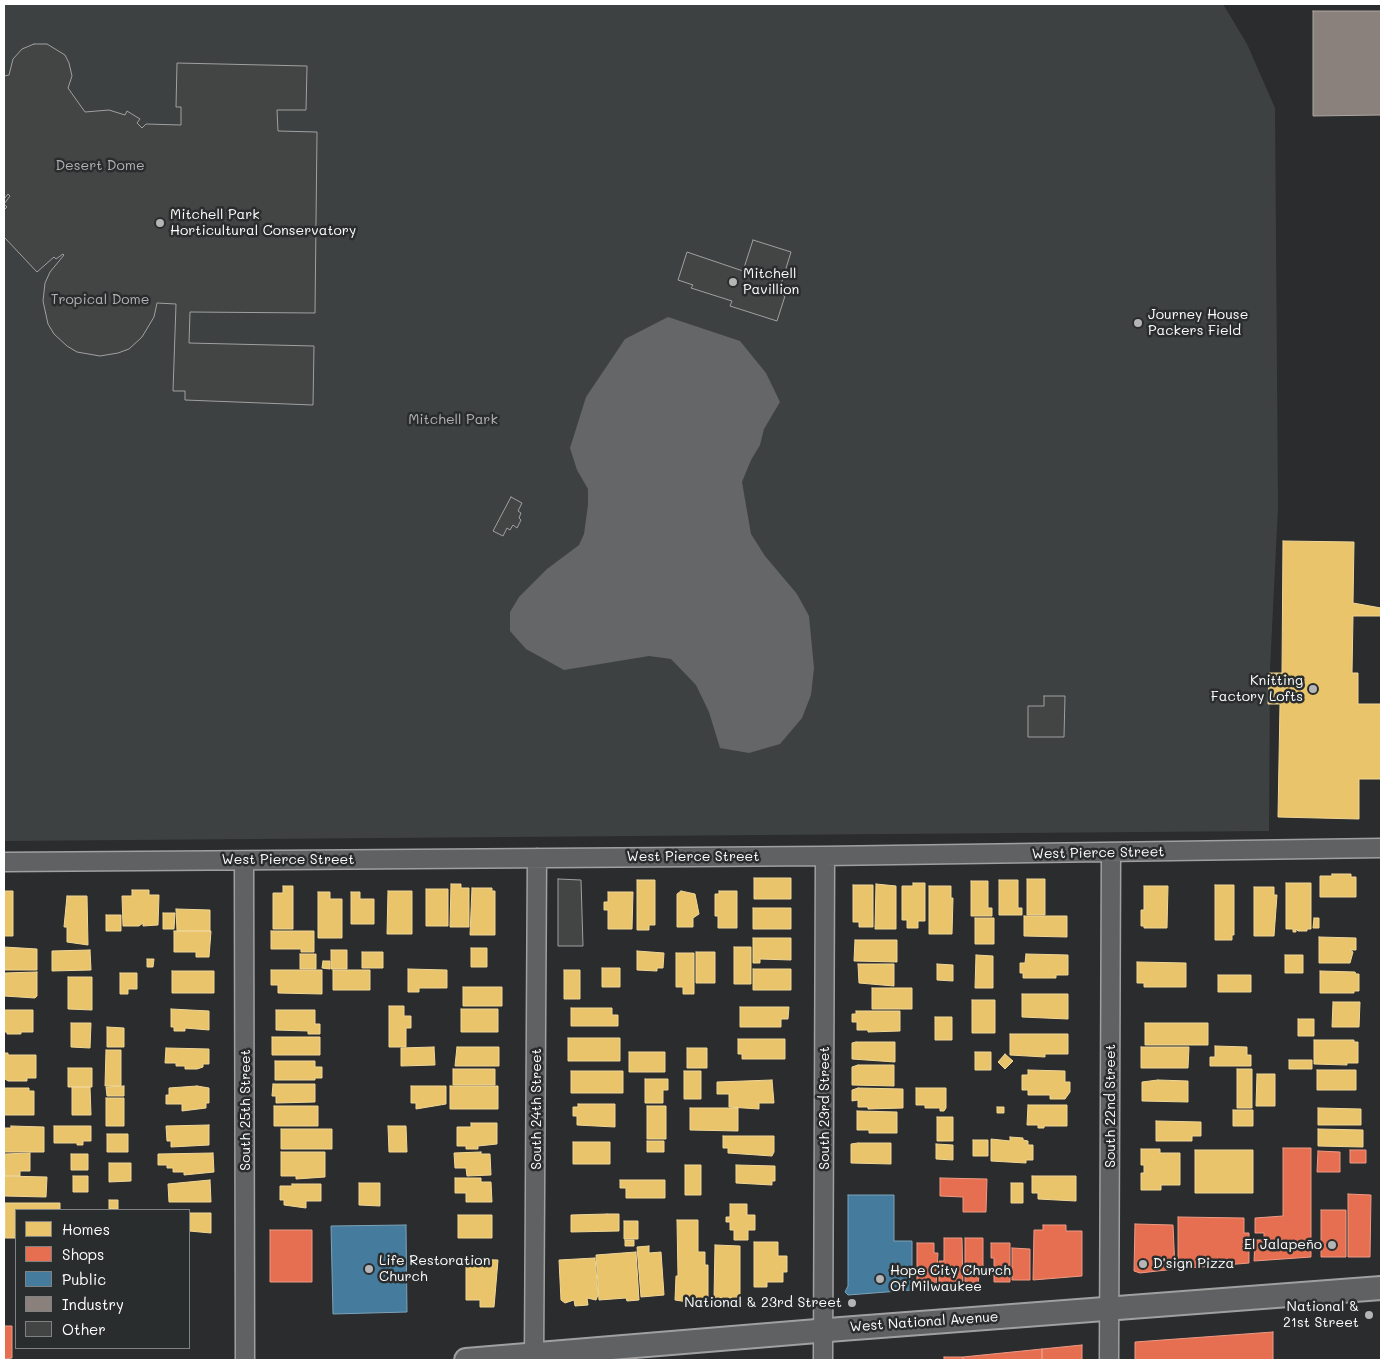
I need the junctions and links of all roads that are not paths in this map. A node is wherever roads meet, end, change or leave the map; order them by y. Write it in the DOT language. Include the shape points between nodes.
graph roads {
  1 [pos="1381,848"];
  2 [pos="1111,853"];
  3 [pos="825,856"];
  4 [pos="537,858"];
  5 [pos="244,861"];
  6 [pos="4,862"];
  7 [pos="1381,1288"];
  8 [pos="1109,1308"];
  9 [pos="824,1330"];
  10 [pos="534,1357"];
  11 [pos="245,1360"];
  12 [pos="466,1360"];
  13 [pos="823,1360"];
  14 [pos="1109,1360"];
  1 -- 2 [label="street, West Pierce Street"];
  2 -- 3 [label="street, West Pierce Street"];
  2 -- 8 [label="street, South 22nd Street"];
  3 -- 4 [label="street, West Pierce Street"];
  3 -- 9 [label="street, South 23rd Street"];
  4 -- 5 [label="street, West Pierce Street"];
  4 -- 10 [label="street, South 24th Street"];
  5 -- 6 [label="street, West Pierce Street"];
  5 -- 11 [label="street, South 25th Street"];
  7 -- 8 [label="main road, West National Avenue"];
  8 -- 9 [label="main road, West National Avenue"];
  8 -- 14 [label="street, South 22nd Street"];
  9 -- 10 [label="main road, West National Avenue"];
  9 -- 13 [label="street, South 23rd Street"];
  10 -- 12 [label="main road, West National Avenue"];
}
